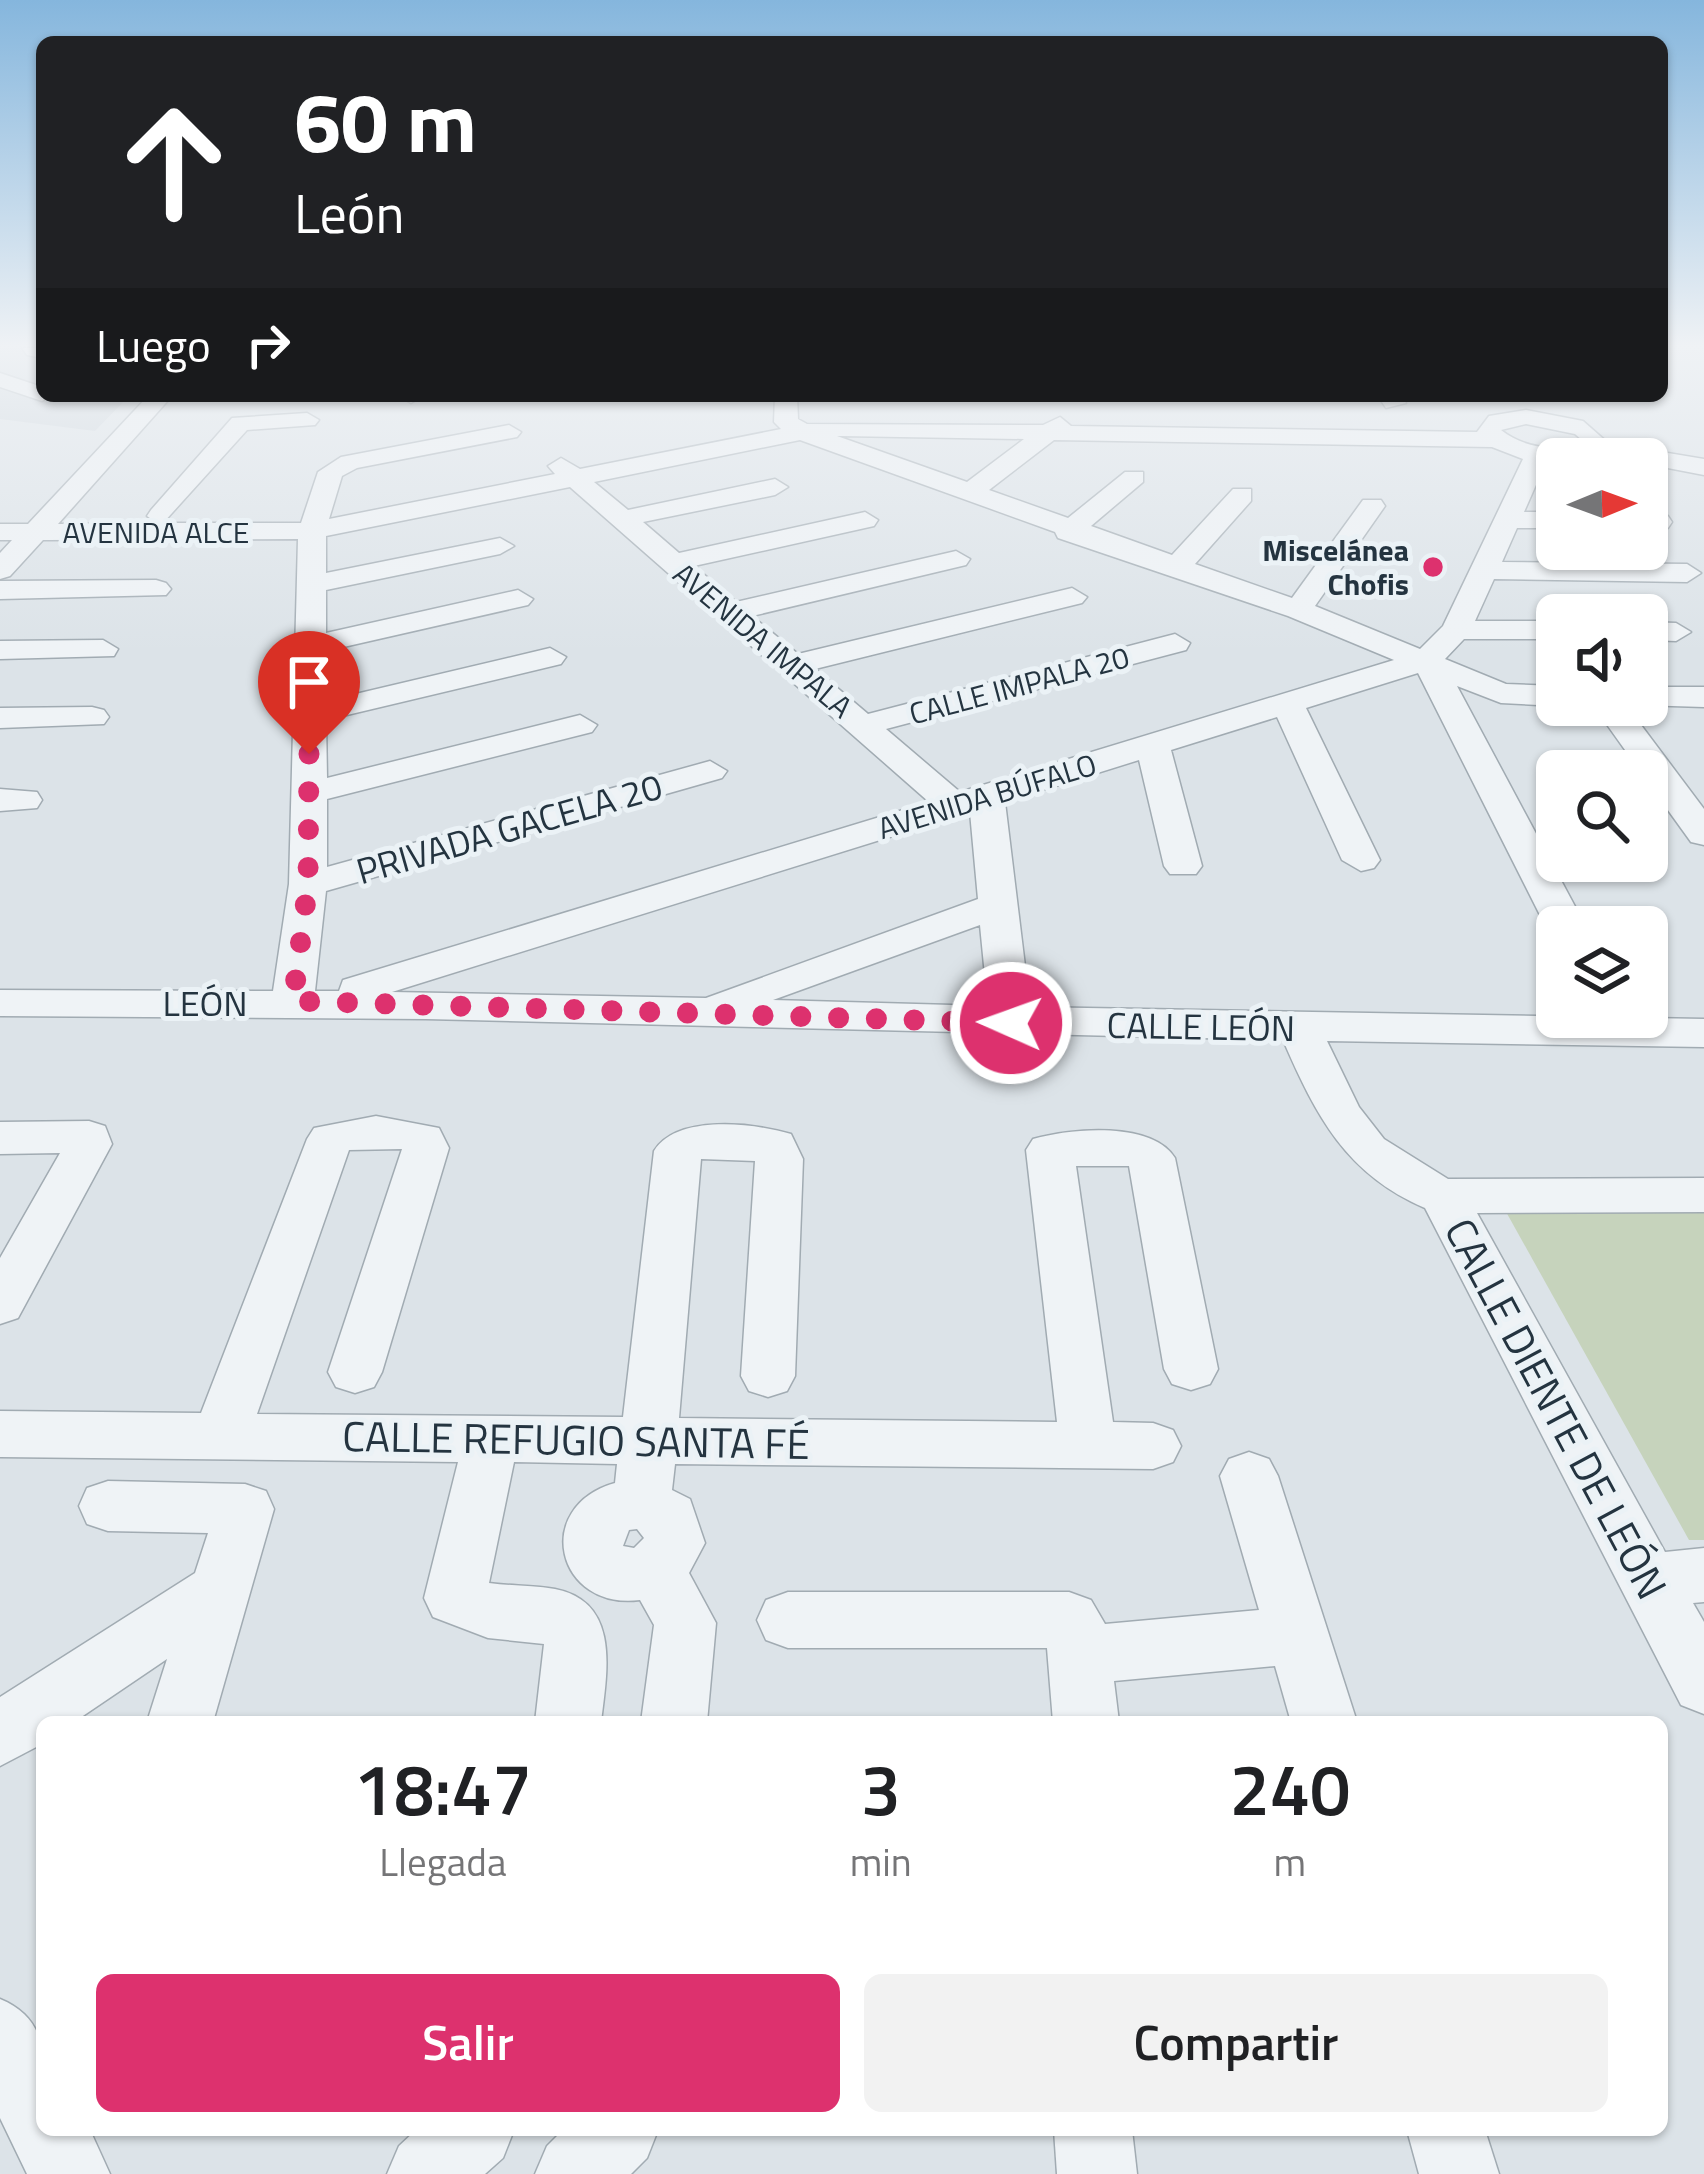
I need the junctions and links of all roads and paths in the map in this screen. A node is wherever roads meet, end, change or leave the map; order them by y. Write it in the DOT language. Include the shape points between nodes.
graph roads {
  1 [pos="81,449"];
  2 [pos="92,449"];
  3 [pos="217,449"];
  4 [pos="328,449"];
  5 [pos="392,449"];
  6 [pos="642,449"];
  7 [pos="869,449"];
  8 [pos="1029,449"];
  9 [pos="1536,457"];
  10 [pos="334,458"];
  11 [pos="1668,461"];
  12 [pos="1704,467"];
  13 [pos="566,472"];
  14 [pos="1134,477"];
  15 [pos="775,487"];
  16 [pos="968,494"];
  17 [pos="1242,495"];
  18 [pos="1372,506"];
  19 [pos="160,517"];
  20 [pos="621,519"];
  21 [pos="865,520"];
  22 [pos="1509,520"];
  23 [pos="1536,520"];
  24 [pos="314,523"];
  25 [pos="16,525"];
  26 [pos="1068,532"];
  27 [pos="500,546"];
  28 [pos="956,559"];
  29 [pos="672,563"];
  30 [pos="1177,567"];
  31 [pos="0,570"];
  32 [pos="1485,570"];
  33 [pos="1687,574"];
  34 [pos="310,585"];
  35 [pos="0,590"];
  36 [pos="156,590"];
  37 [pos="1072,597"];
  38 [pos="518,599"];
  39 [pos="1298,610"];
  40 [pos="730,612"];
  41 [pos="1456,630"];
  42 [pos="1536,630"];
  43 [pos="1175,643"];
  44 [pos="309,646"];
  45 [pos="103,649"];
  46 [pos="0,650"];
  47 [pos="550,657"];
  48 [pos="1427,660"];
  49 [pos="792,665"];
  50 [pos="1536,695"];
  51 [pos="1668,697"];
  52 [pos="1704,697"];
  53 [pos="1288,704"];
  54 [pos="308,715"];
  55 [pos="92,717"];
  56 [pos="0,718"];
  57 [pos="580,724"];
  58 [pos="863,725"];
  59 [pos="1624,726"];
  60 [pos="1153,746"];
  61 [pos="710,771"];
  62 [pos="310,794"];
  63 [pos="970,800"];
  64 [pos="1704,834"];
  65 [pos="1361,860"];
  66 [pos="1183,866"];
  67 [pos="308,884"];
  68 [pos="998,905"];
  69 [pos="1555,906"];
  70 [pos="307,1001"];
  71 [pos="0,1003"];
  72 [pos="698,1012"];
  73 [pos="1011,1023"];
  74 [pos="1536,1026"];
  75 [pos="1300,1028"];
  76 [pos="1668,1030"];
  77 [pos="1704,1033"];
  78 [pos="0,1138"];
  79 [pos="1704,1195"];
  80 [pos="1443,1196"];
  81 [pos="0,1304"];
  82 [pos="1191,1370"];
  83 [pos="355,1372"];
  84 [pos="768,1376"];
  85 [pos="0,1433"];
  86 [pos="221,1436"];
  87 [pos="492,1436"];
  88 [pos="648,1442"];
  89 [pos="1088,1444"];
  90 [pos="1153,1446"];
  91 [pos="1249,1476"];
  92 [pos="108,1506"];
  93 [pos="1677,1577"];
  94 [pos="218,1592"];
  95 [pos="788,1620"];
  96 [pos="1298,1635"];
  97 [pos="1080,1655"];
  98 [pos="1704,1684"];
  99 [pos="182,1716"];
  100 [pos="569,1716"];
  101 [pos="675,1716"];
  102 [pos="1085,1716"];
  103 [pos="1322,1716"];
  104 [pos="0,1734"];
  105 [pos="0,2037"];
  106 [pos="36,2108"];
  107 [pos="50,2136"];
  108 [pos="468,2136"];
  109 [pos="613,2136"];
  110 [pos="1094,2136"];
  111 [pos="1448,2136"];
  112 [pos="70,2174"];
  113 [pos="427,2174"];
  114 [pos="575,2174"];
  115 [pos="1097,2174"];
  116 [pos="1459,2174"];
  1 -- 25 [label="street"];
  2 -- 25 [label="street"];
  3 -- 19 [label="street"];
  4 -- 10 [label="street"];
  5 -- 10 [label="street"];
  6 -- 13 [label="street"];
  7 -- 16 [label="street"];
  8 -- 16 [label="street"];
  9 -- 22 [label="street, AVENIDA BÚFALO"];
  10 -- 24 [label="street"];
  11 -- 12 [label="street"];
  13 -- 20 [label="street, AVENIDA IMPALA"];
  13 -- 24 [label="street"];
  14 -- 26 [label="street"];
  15 -- 20 [label="street"];
  16 -- 26 [label="street"];
  17 -- 30 [label="street"];
  18 -- 39 [label="street"];
  19 -- 24 [label="street, AVENIDA ALCE"];
  19 -- 25 [label="street, AVENIDA ALCE"];
  20 -- 29 [label="street, AVENIDA IMPALA"];
  21 -- 29 [label="street"];
  22 -- 23 [label="street"];
  22 -- 32 [label="street, AVENIDA BÚFALO"];
  24 -- 25 [label="street, AVENIDA ALCE"];
  24 -- 34 [label="street"];
  25 -- 31 [label="street"];
  26 -- 30 [label="street"];
  27 -- 34 [label="street"];
  28 -- 40 [label="street"];
  29 -- 40 [label="street, AVENIDA IMPALA"];
  30 -- 39 [label="street"];
  32 -- 33 [label="street"];
  32 -- 41 [label="street, AVENIDA BÚFALO"];
  34 -- 44 [label="street"];
  35 -- 36 [label="street"];
  37 -- 49 [label="street"];
  38 -- 44 [label="street"];
  39 -- 48 [label="street"];
  40 -- 49 [label="street, AVENIDA IMPALA"];
  41 -- 42 [label="street"];
  41 -- 48 [label="street, AVENIDA BÚFALO"];
  43 -- 58 [label="street, CALLE IMPALA 20"];
  44 -- 54 [label="street"];
  45 -- 46 [label="street"];
  47 -- 54 [label="street"];
  48 -- 50 [label="street" via="1501,693"];
  48 -- 53 [label="street, AVENIDA BÚFALO"];
  48 -- 69 [label="street"];
  49 -- 58 [label="street, AVENIDA IMPALA"];
  51 -- 52 [label="street"];
  53 -- 60 [label="street, AVENIDA BÚFALO"];
  53 -- 65 [label="street"];
  54 -- 62 [label="street"];
  55 -- 56 [label="street"];
  57 -- 62 [label="street"];
  58 -- 63 [label="street, AVENIDA IMPALA"];
  59 -- 64 [label="street"];
  60 -- 63 [label="street, AVENIDA BÚFALO"];
  60 -- 66 [label="street"];
  61 -- 67 [label="street, PRIVADA GACELA 20"];
  62 -- 67 [label="street"];
  63 -- 68 [label="street"];
  63 -- 70 [label="street, AVENIDA BÚFALO"];
  67 -- 70 [label="street"];
  68 -- 72 [label="street"];
  68 -- 73 [label="street"];
  70 -- 71 [label="street, LEÓN"];
  70 -- 72 [label="street, LEÓN"];
  72 -- 73 [label="street, CALLE LEÓN"];
  73 -- 75 [label="street, CALLE LEÓN"];
  74 -- 75 [label="street, CALLE LEÓN"];
  75 -- 80 [label="street" via="1351,1138 1381,1167"];
  76 -- 77 [label="street, CALLE LEÓN"];
  78 -- 81 [label="street" via="89,1138"];
  79 -- 80 [label="street"];
  80 -- 93 [label="street, CALLE DIENTE DE LEÓN"];
  82 -- 89 [label="street" via="1151,1158 1142,1150 1050,1150"];
  83 -- 86 [label="street" via="426,1148 408,1133 330,1139"];
  84 -- 88 [label="street" via="774,1144 685,1143"];
  85 -- 86 [label="street, CALLE REFUGIO SANTA FÉ"];
  86 -- 87 [label="street, CALLE REFUGIO SANTA FÉ"];
  87 -- 88 [label="street, CALLE REFUGIO SANTA FÉ"];
  87 -- 100 [label="street" via="455,1598 565,1618 580,1651"];
  88 -- 89 [label="street, CALLE REFUGIO SANTA FÉ"];
  88 -- 101 [label="street" via="643,1503 598,1520 590,1548 596,1562 622,1576 656,1569 685,1623"];
  89 -- 90 [label="street, CALLE REFUGIO SANTA FÉ"];
  91 -- 96 [label="street"];
  92 -- 94 [label="street" via="245,1509"];
  93 -- 98 [label="street, CALLE DIENTE DE LEÓN"];
  94 -- 99 [label="street"];
  94 -- 104 [label="street"];
  95 -- 97 [label="street" via="1059,1618 1077,1630"];
  96 -- 97 [label="street"];
  96 -- 103 [label="street"];
  97 -- 102 [label="street"];
  105 -- 106 [label="street"];
  107 -- 112 [label="street"];
  108 -- 113 [label="street"];
  109 -- 114 [label="street"];
  110 -- 115 [label="street"];
  111 -- 116 [label="street"];
}
